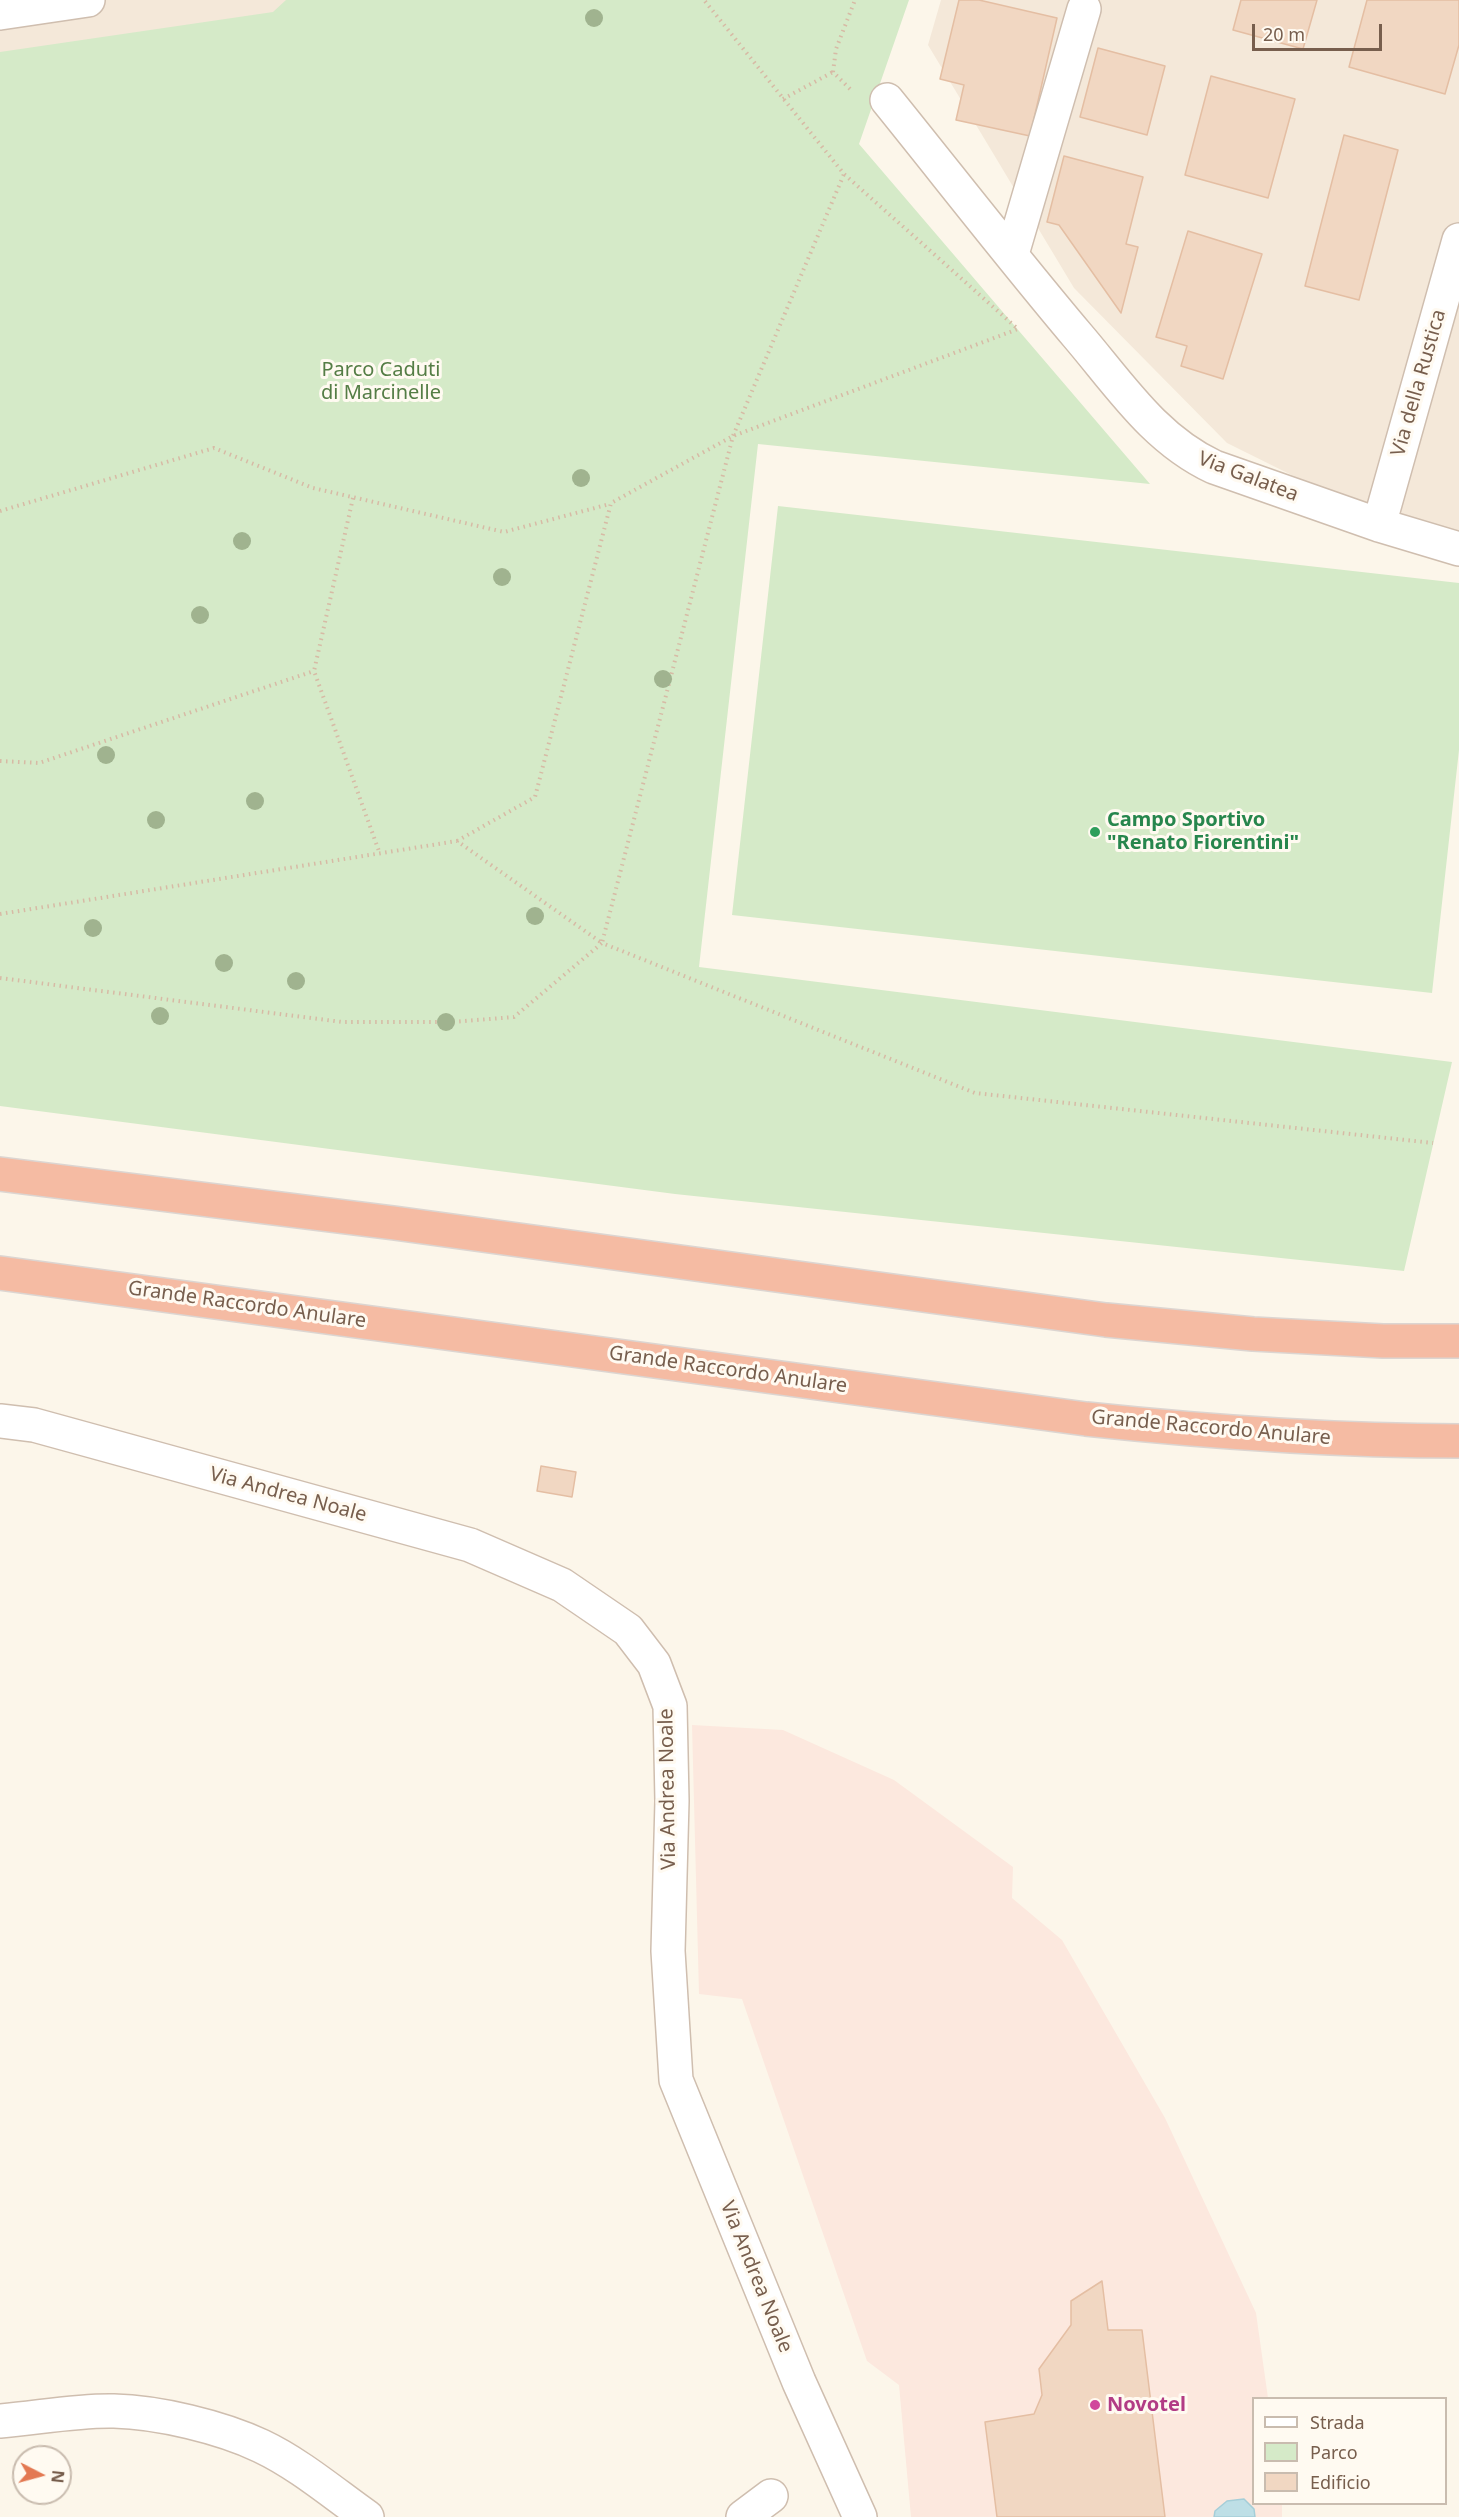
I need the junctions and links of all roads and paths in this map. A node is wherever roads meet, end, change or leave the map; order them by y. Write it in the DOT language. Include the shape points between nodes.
graph roads {
  1 [pos="88,0"];
  2 [pos="704,0"];
  3 [pos="855,0"];
  4 [pos="1084,9"];
  5 [pos="0,13"];
  6 [pos="833,72"];
  7 [pos="783,99"];
  8 [pos="887,100"];
  9 [pos="844,174"];
  10 [pos="1459,240"];
  11 [pos="1012,254"];
  12 [pos="733,436"];
  13 [pos="353,498"];
  14 [pos="610,504"];
  15 [pos="0,511"];
  16 [pos="1379,525"];
  17 [pos="1459,549"];
  18 [pos="314,671"];
  19 [pos="0,761"];
  20 [pos="457,842"];
  21 [pos="380,854"];
  22 [pos="0,914"];
  23 [pos="602,943"];
  24 [pos="0,978"];
  25 [pos="1433,1143"];
  26 [pos="0,1174"];
  27 [pos="0,1273"];
  28 [pos="1459,1341"];
  29 [pos="0,1421"];
  30 [pos="1459,1442"];
  31 [pos="0,2421"];
  32 [pos="771,2496"];
  33 [pos="368,2517"];
  34 [pos="743,2517"];
  35 [pos="860,2517"];
  1 -- 5 [label="street"];
  2 -- 7 [label="path"];
  3 -- 6 [label="path" via="836,49"];
  4 -- 11 [label="street"];
  6 -- 7 [label="path"];
  6 -- 8 [label="path" via="852,92"];
  7 -- 9 [label="path"];
  8 -- 11 [label="street, Via Galatea"];
  9 -- 12 [label="path"];
  9 -- 12 [label="path" via="1018,328"];
  10 -- 16 [label="street, Via della Rustica"];
  11 -- 16 [label="street, Via Galatea" via="1127,396 1180,449 1214,467"];
  12 -- 14 [label="path"];
  12 -- 23 [label="path"];
  13 -- 14 [label="path" via="504,532"];
  13 -- 15 [label="path" via="313,488 214,448"];
  13 -- 18 [label="path"];
  14 -- 20 [label="path" via="535,797"];
  16 -- 17 [label="street, Via Galatea"];
  18 -- 19 [label="path" via="39,763"];
  18 -- 21 [label="path"];
  20 -- 21 [label="path"];
  20 -- 23 [label="path"];
  21 -- 22 [label="path"];
  23 -- 24 [label="path" via="514,1017 452,1022 342,1022"];
  23 -- 25 [label="path" via="975,1093"];
  26 -- 28 [label="highway" via="1106,1320 1253,1334"];
  27 -- 30 [label="highway, Grande Raccordo Anulare" via="1086,1419 1391,1442"];
  29 -- 35 [label="street, Via Andrea Noale" via="34,1425 470,1545 562,1585 628,1630 654,1664 670,1706 668,1951 676,2080 799,2382"];
  31 -- 33 [label="street" via="111,2410 170,2417 260,2445"];
  32 -- 34 [label="street"];
}
